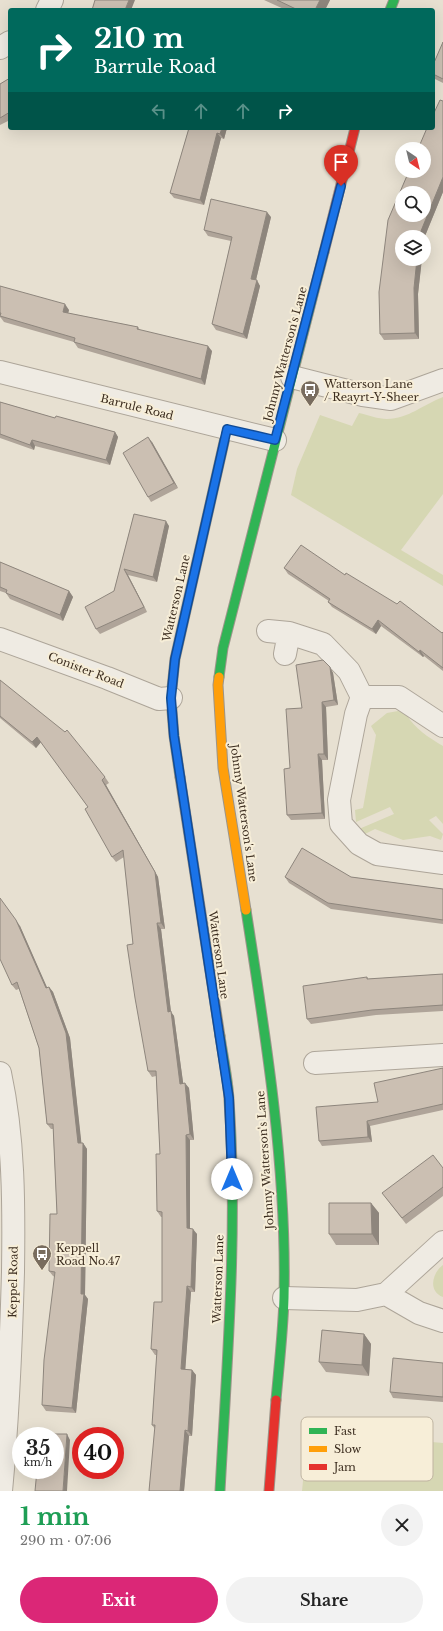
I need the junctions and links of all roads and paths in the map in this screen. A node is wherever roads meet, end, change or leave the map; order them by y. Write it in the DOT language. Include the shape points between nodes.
graph roads {
  1 [pos="354,130"];
  2 [pos="0,372"];
  3 [pos="292,377"];
  4 [pos="443,380"];
  5 [pos="227,429"];
  6 [pos="275,440"];
  7 [pos="268,631"];
  8 [pos="0,639"];
  9 [pos="362,697"];
  10 [pos="171,698"];
  11 [pos="443,726"];
  12 [pos="443,863"];
  13 [pos="443,1055"];
  14 [pos="315,1063"];
  15 [pos="0,1073"];
  16 [pos="443,1242"];
  17 [pos="386,1294"];
  18 [pos="284,1298"];
  19 [pos="443,1321"];
  20 [pos="1,1491"];
  21 [pos="220,1491"];
  22 [pos="269,1491"];
  1 -- 3 [label="main road, Johnny Watterson's Lane"];
  2 -- 5 [label="street, Barrule Road"];
  3 -- 4 [label="street" via="363,395 391,399"];
  3 -- 6 [label="main road, Johnny Watterson's Lane"];
  5 -- 6 [label="street, Barrule Road"];
  5 -- 10 [label="main road, Watterson Lane" via="175,659"];
  6 -- 18 [label="main road, Johnny Watterson's Lane" via="223,648 218,685 223,768 276,1116"];
  7 -- 9 [label="street" via="287,644 323,644 349,671"];
  8 -- 10 [label="street, Conister Road" via="159,699"];
  9 -- 11 [label="street" via="399,697"];
  9 -- 12 [label="street" via="356,714 339,800 341,824 359,844 377,854"];
  10 -- 21 [label="main road, Watterson Lane" via="174,736 229,1098 232,1164 231,1282"];
  13 -- 14 [label="street" via="350,1069"];
  15 -- 20 [label="street, Keppel Road" via="6,1100 12,1170 13,1236 11,1343"];
  16 -- 17 [label="street"];
  17 -- 18 [label="street" via="357,1300"];
  17 -- 19 [label="street" via="419,1313"];
  18 -- 22 [label="main road, Johnny Watterson's Lane"];
}
